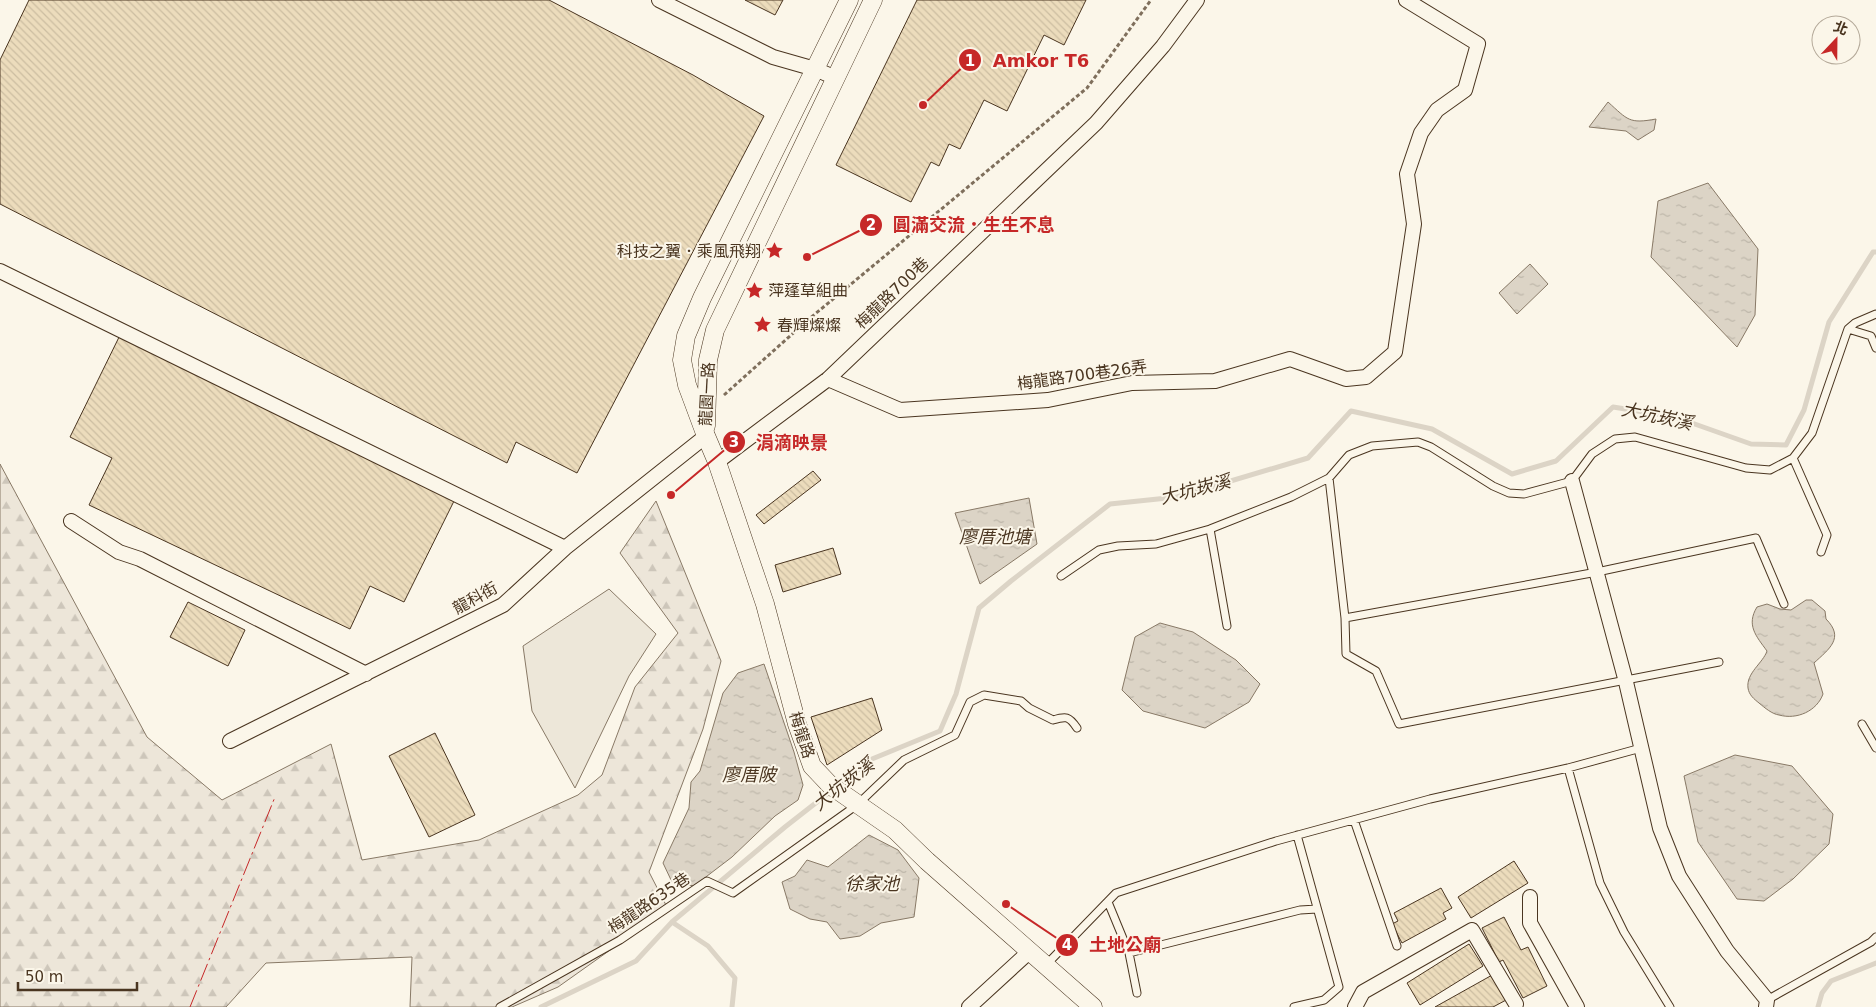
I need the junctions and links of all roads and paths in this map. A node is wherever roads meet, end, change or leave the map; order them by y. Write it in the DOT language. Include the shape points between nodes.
graph roads {
  1 [pos="659,0"];
  2 [pos="849,0"];
  3 [pos="873,0"];
  4 [pos="1151,0"];
  5 [pos="1197,0"];
  6 [pos="1406,0"];
  7 [pos="815,68"];
  8 [pos="836,78"];
  9 [pos="0,270"];
  10 [pos="1876,314"];
  11 [pos="1848,329"];
  12 [pos="1876,348"];
  13 [pos="828,379"];
  14 [pos="706,411"];
  15 [pos="706,436"];
  16 [pos="1793,458"];
  17 [pos="717,462"];
  18 [pos="1328,478"];
  19 [pos="1572,481"];
  20 [pos="70,521"];
  21 [pos="1210,529"];
  22 [pos="565,548"];
  23 [pos="1821,552"];
  24 [pos="1597,572"];
  25 [pos="1061,576"];
  26 [pos="1784,604"];
  27 [pos="1345,618"];
  28 [pos="1226,626"];
  29 [pos="1719,662"];
  30 [pos="366,674"];
  31 [pos="1626,682"];
  32 [pos="1862,724"];
  33 [pos="1076,728"];
  34 [pos="230,742"];
  35 [pos="1641,748"];
  36 [pos="1876,748"];
  37 [pos="1568,768"];
  38 [pos="844,795"];
  39 [pos="1354,820"];
  40 [pos="1297,836"];
  41 [pos="1530,897"];
  42 [pos="1108,902"];
  43 [pos="1317,909"];
  44 [pos="1876,937"];
  45 [pos="1397,946"];
  46 [pos="1030,951"];
  47 [pos="1129,953"];
  48 [pos="1046,965"];
  49 [pos="1137,993"];
  50 [pos="1516,1004"];
  51 [pos="1767,1004"];
  52 [pos="500,1007"];
  53 [pos="969,1007"];
  54 [pos="1094,1007"];
  55 [pos="1294,1007"];
  56 [pos="1355,1007"];
  57 [pos="1577,1007"];
  58 [pos="1670,1007"];
  1 -- 7 [label="street" via="773,57"];
  2 -- 7 [label="street, 龍園一路"];
  3 -- 8 [label="street, 龍園一路"];
  4 -- 14 [label="path" via="1086,88 809,319"];
  5 -- 13 [label="street, 梅龍路700巷" via="1163,46 1096,123"];
  6 -- 13 [label="street, 梅龍路700巷26弄" via="1478,44 1465,90 1437,110 1421,133 1408,174 1414,224 1395,352 1366,378 1346,379 1290,359 1215,381 1132,383 1048,400 900,410"];
  7 -- 8 [label="street"];
  7 -- 15 [label="street, 龍園一路" via="686,336 682,360 687,385"];
  8 -- 14 [label="street, 龍園一路" via="715,330 708,360"];
  9 -- 22 [label="street"];
  10 -- 11 [label="lane"];
  11 -- 12 [label="lane" via="1871,336"];
  11 -- 16 [label="lane" via="1812,433"];
  13 -- 17 [label="street, 梅龍路700巷"];
  14 -- 15 [label="street, 龍園一路"];
  15 -- 17 [label="street, 梅龍路"];
  15 -- 22 [label="street, 龍科街"];
  16 -- 19 [label="lane" via="1770,470 1746,468 1635,437 1615,439 1592,454"];
  16 -- 23 [label="lane" via="1827,535"];
  17 -- 38 [label="street, 梅龍路" via="765,604 797,724 812,766"];
  18 -- 19 [label="lane" via="1349,455 1372,446 1418,442 1509,493 1524,494"];
  18 -- 21 [label="lane" via="1291,497"];
  18 -- 27 [label="lane"];
  19 -- 24 [label="street"];
  20 -- 30 [label="street" via="119,552 140,559"];
  21 -- 25 [label="lane" via="1156,544 1099,550"];
  21 -- 28 [label="lane"];
  22 -- 30 [label="street, 龍科街" via="503,605"];
  24 -- 26 [label="lane" via="1756,538"];
  24 -- 27 [label="lane"];
  24 -- 31 [label="street"];
  27 -- 31 [label="lane" via="1346,654 1376,671 1399,724"];
  29 -- 31 [label="lane"];
  30 -- 34 [label="street, 龍科街"];
  31 -- 35 [label="street"];
  32 -- 36 [label="lane"];
  33 -- 38 [label="lane, 梅龍路635巷" via="1071,718 1065,716 1053,720 1021,701 984,695 970,702 955,735"];
  35 -- 37 [label="lane"];
  35 -- 51 [label="street" via="1660,828 1679,876 1727,951"];
  37 -- 39 [label="lane"];
  37 -- 58 [label="lane" via="1600,883 1624,932"];
  38 -- 46 [label="street, 梅龍路" via="895,830"];
  38 -- 52 [label="lane, 梅龍路635巷" via="733,893 707,881 620,940"];
  39 -- 40 [label="lane"];
  39 -- 45 [label="lane"];
  40 -- 42 [label="lane" via="1116,893"];
  40 -- 43 [label="lane"];
  41 -- 57 [label="street" via="1530,923"];
  42 -- 47 [label="lane"];
  42 -- 48 [label="lane"];
  43 -- 47 [label="lane" via="1300,910"];
  43 -- 55 [label="lane" via="1339,986 1324,1000"];
  44 -- 51 [label="lane"];
  46 -- 48 [label="street, 梅龍路"];
  46 -- 53 [label="street"];
  47 -- 49 [label="lane"];
  48 -- 54 [label="street, 梅龍路"];
  50 -- 56 [label="street" via="1472,930 1363,992"];
}
